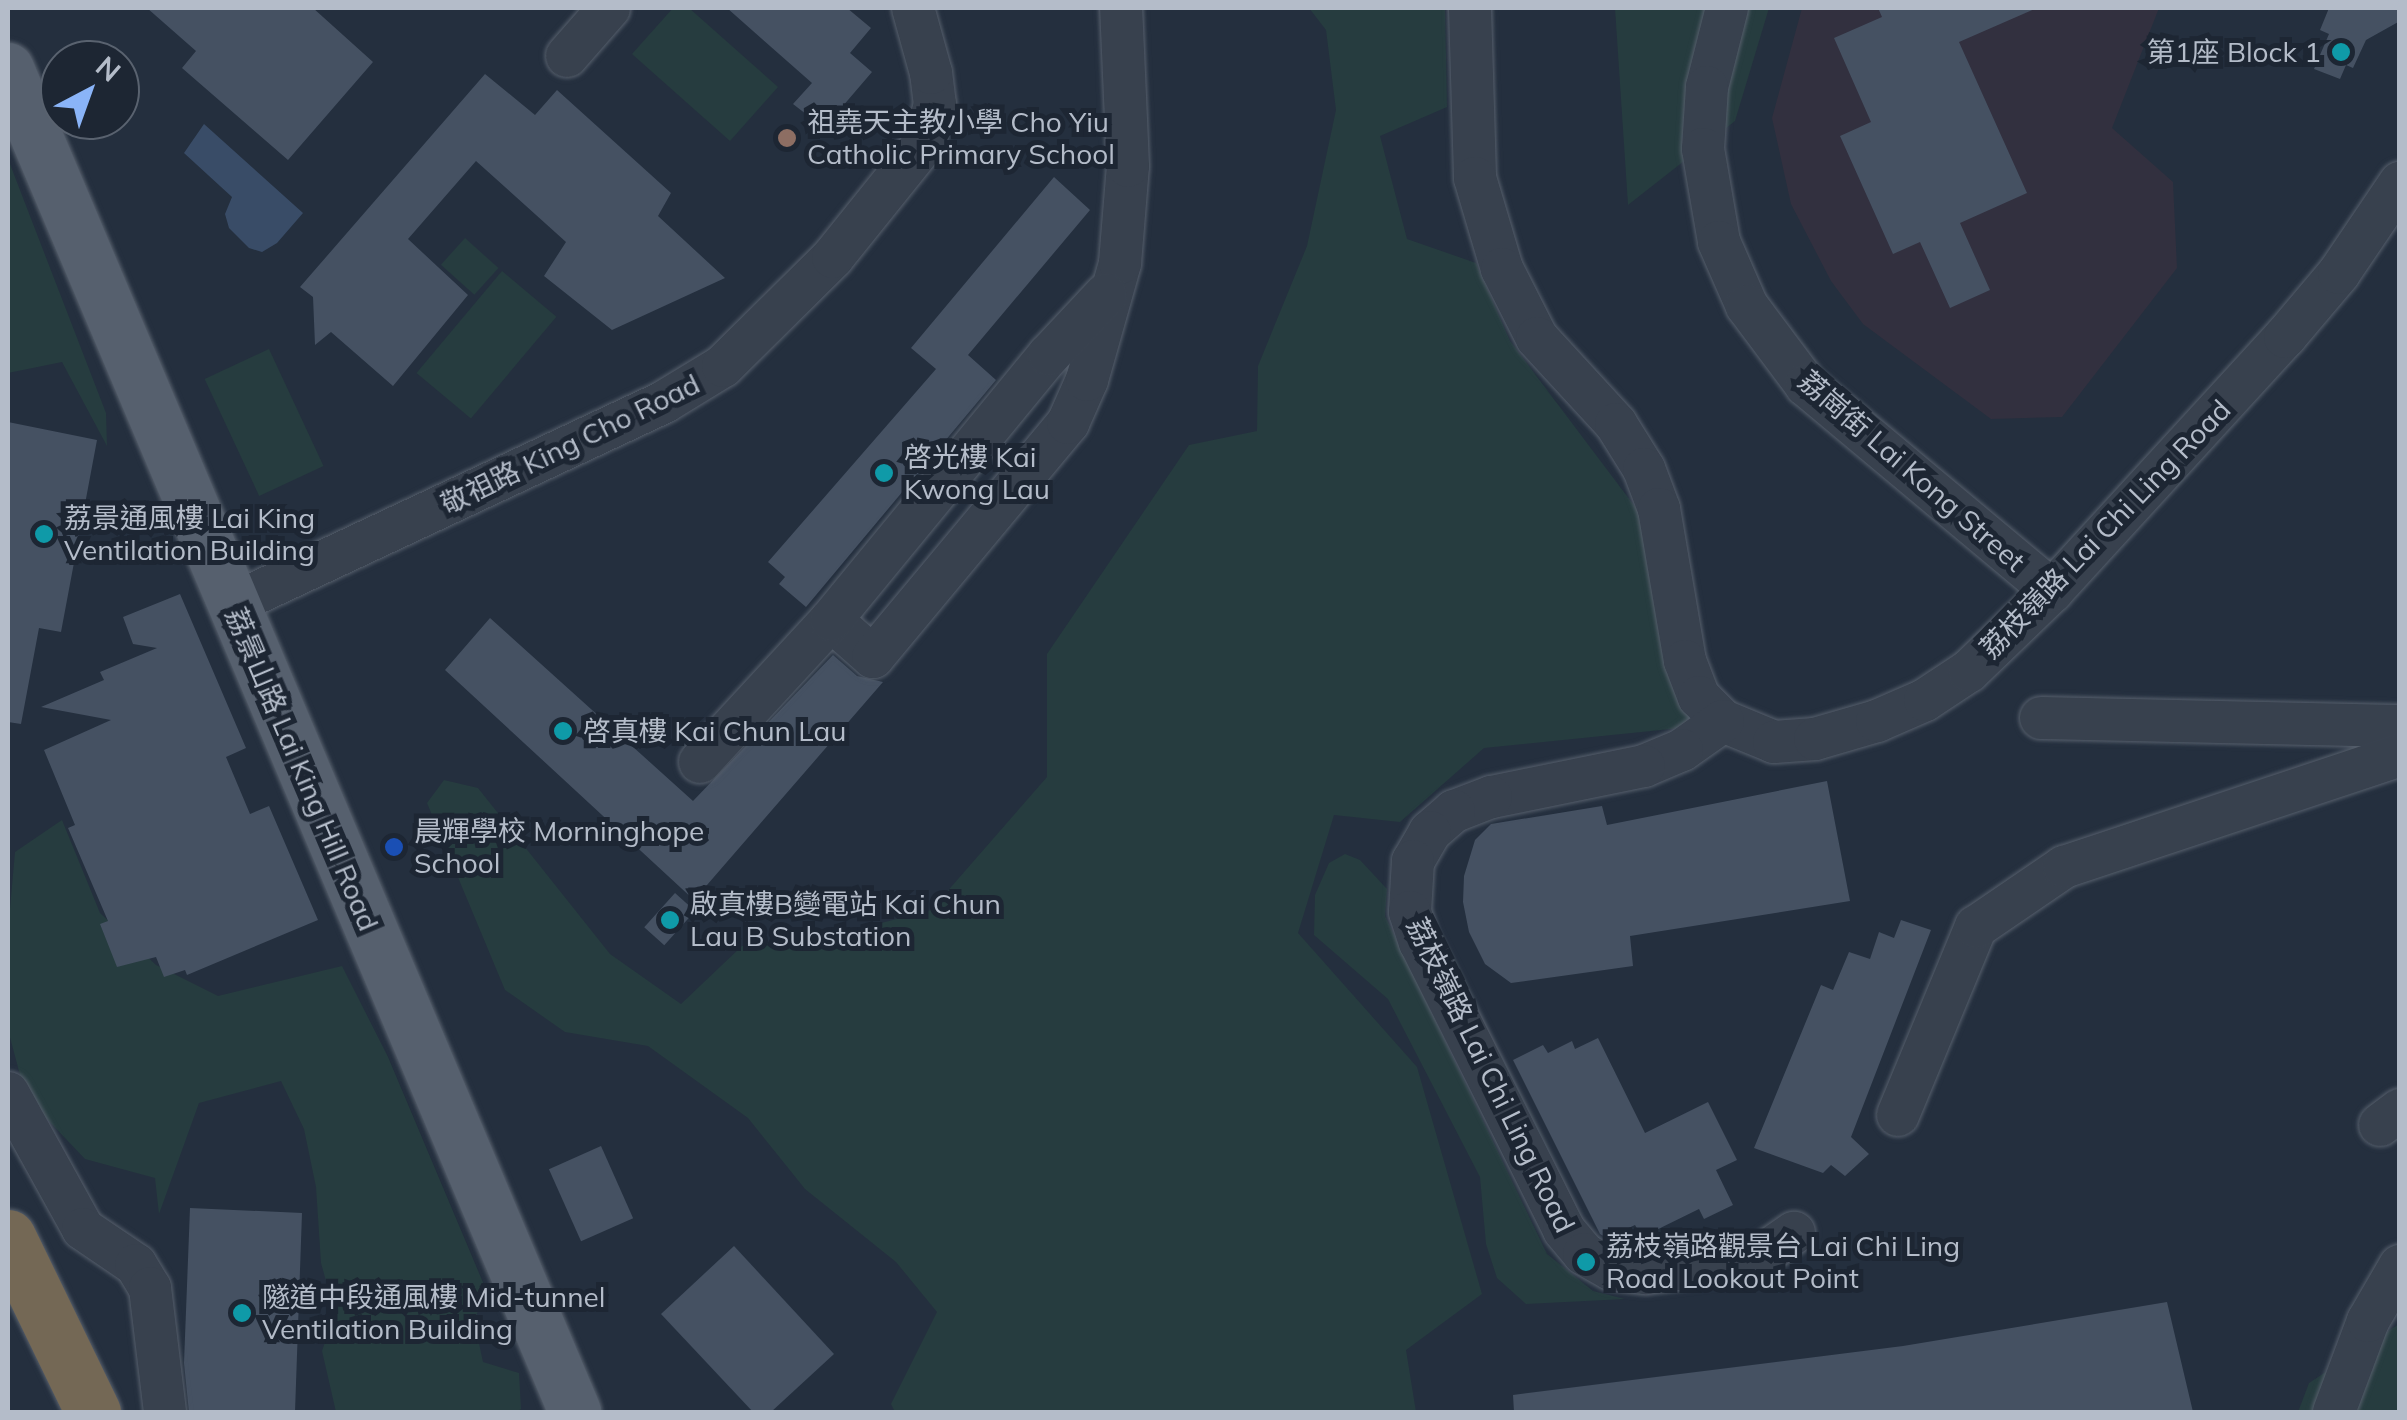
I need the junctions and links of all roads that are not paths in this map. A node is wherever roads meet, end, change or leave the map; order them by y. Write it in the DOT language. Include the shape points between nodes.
graph roads {
  1 [pos="609,8"];
  2 [pos="913,8"];
  3 [pos="1121,8"];
  4 [pos="1470,8"];
  5 [pos="1727,8"];
  6 [pos="567,56"];
  7 [pos="8,69"];
  8 [pos="2400,183"];
  9 [pos="1112,287"];
  10 [pos="2052,591"];
  11 [pos="233,604"];
  12 [pos="831,620"];
  13 [pos="2042,718"];
  14 [pos="1723,721"];
  15 [pos="2400,726"];
  16 [pos="2400,755"];
  17 [pos="700,762"];
  18 [pos="8,1093"];
  19 [pos="1898,1115"];
  20 [pos="1794,1233"];
  21 [pos="8,1236"];
  22 [pos="2400,1266"];
  23 [pos="93,1412"];
  24 [pos="165,1412"];
  25 [pos="575,1412"];
  26 [pos="2334,1412"];
  1 -- 6 [label="street"];
  2 -- 11 [label="street, 敬祖路 King Cho Road" via="935,105 923,145 833,257 723,366 664,402"];
  3 -- 9 [label="street" via="1128,166"];
  4 -- 14 [label="street" via="1472,148 1490,236 1538,338 1616,424 1644,469 1659,509 1685,661 1699,697"];
  5 -- 10 [label="street, 荔崗街 Lai Kong Street" via="1707,87 1704,149 1719,242 1747,306 1806,385"];
  7 -- 11 [label="main road, 荔景山路 Lai King Hill Road"];
  8 -- 10 [label="street, 荔枝嶺路 Lai Chi Ling Road" via="2314,304"];
  9 -- 12 [label="street"];
  9 -- 12 [label="street" via="1068,424 874,657"];
  10 -- 14 [label="street, 荔枝嶺路 Lai Chi Ling Road" via="1969,671 1877,721 1794,742 1754,738"];
  11 -- 25 [label="main road, 荔景山路 Lai King Hill Road"];
  12 -- 17 [label="street"];
  13 -- 15 [label="street"];
  14 -- 20 [label="street, 荔枝嶺路 Lai Chi Ling Road" via="1644,766 1491,797 1454,811 1430,832 1413,861 1410,912 1564,1230 1584,1254 1611,1269 1646,1273 1743,1261"];
  16 -- 19 [label="street" via="2064,867 1976,927"];
  18 -- 24 [label="street" via="82,1229 136,1265 150,1288"];
  21 -- 23 [label="highway"];
  22 -- 26 [label="street" via="2368,1321"];
}
